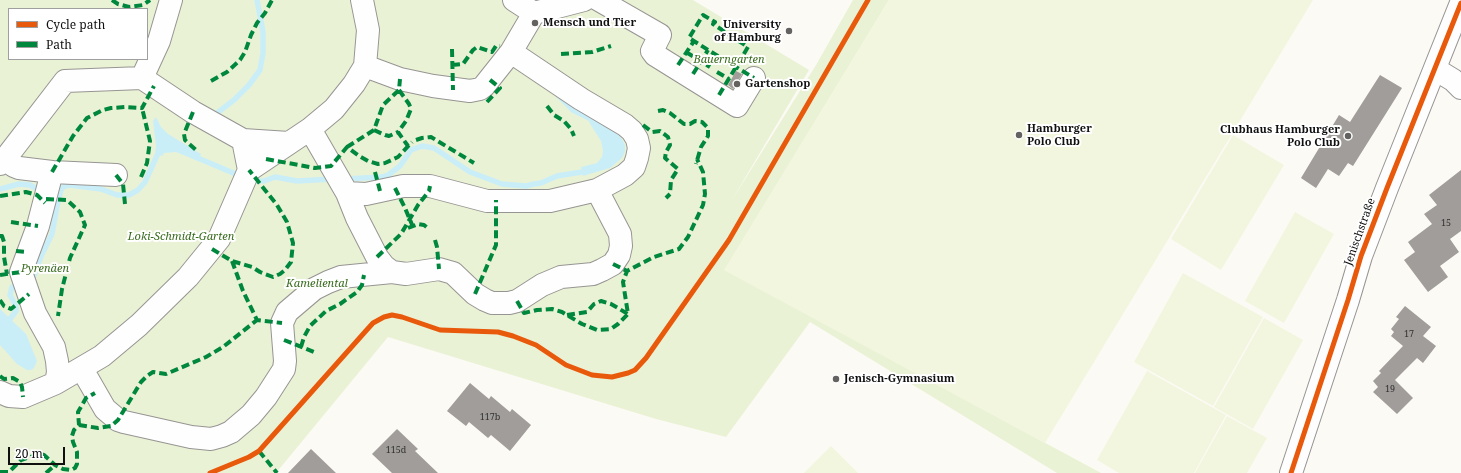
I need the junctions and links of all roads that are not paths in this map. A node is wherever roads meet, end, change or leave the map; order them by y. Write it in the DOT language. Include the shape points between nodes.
graph roads {
  1 [pos="171,0"];
  2 [pos="362,0"];
  3 [pos="514,0"];
  4 [pos="584,0"];
  5 [pos="599,0"];
  6 [pos="1461,3"];
  7 [pos="534,13"];
  8 [pos="511,52"];
  9 [pos="365,66"];
  10 [pos="1435,69"];
  11 [pos="142,78"];
  12 [pos="754,78"];
  13 [pos="1461,88"];
  14 [pos="310,129"];
  15 [pos="243,140"];
  16 [pos="289,143"];
  17 [pos="3,162"];
  18 [pos="249,170"];
  19 [pos="116,175"];
  20 [pos="49,186"];
  21 [pos="597,190"];
  22 [pos="346,192"];
  23 [pos="372,266"];
  24 [pos="82,369"];
  25 [pos="56,384"];
  26 [pos="0,392"];
  27 [pos="1291,473"];
  1 -- 11 [label="street" via="159,41"];
  2 -- 9 [label="street" via="368,30"];
  3 -- 7 [label="street"];
  4 -- 7 [label="street"];
  5 -- 12 [label="street" via="660,35 652,51 655,54 736,106"];
  6 -- 10 [label="street, Jenischstraße"];
  7 -- 8 [label="street"];
  8 -- 9 [label="street" via="484,86 470,91 440,88 400,79"];
  8 -- 21 [label="street" via="625,125 637,139 639,148 634,167 625,175"];
  9 -- 14 [label="street" via="334,109"];
  10 -- 13 [label="street"];
  10 -- 27 [label="street, Jenischstraße" via="1361,256"];
  11 -- 15 [label="street" via="193,112"];
  11 -- 17 [label="street" via="65,81"];
  14 -- 16 [label="street"];
  14 -- 22 [label="street"];
  15 -- 16 [label="street"];
  15 -- 18 [label="street"];
  16 -- 18 [label="street"];
  17 -- 20 [label="street" via="20,168"];
  18 -- 24 [label="street" via="219,239 188,278 139,325"];
  19 -- 20 [label="street"];
  20 -- 25 [label="street" via="38,226 20,272 35,313 54,347 58,372"];
  21 -- 22 [label="street" via="550,201 487,201 430,186 403,186 366,194"];
  21 -- 23 [label="street" via="620,234 619,255 613,264 593,274 561,277 542,285 517,301 492,303 478,297 453,273 439,269 406,274 392,272 384,266"];
  22 -- 23 [label="street"];
  23 -- 24 [label="street" via="314,289 287,312 282,323 284,369 251,415 231,432 222,436 211,439 191,437 118,420 105,409"];
  24 -- 25 [label="street"];
  25 -- 26 [label="street" via="23,397"];
}
